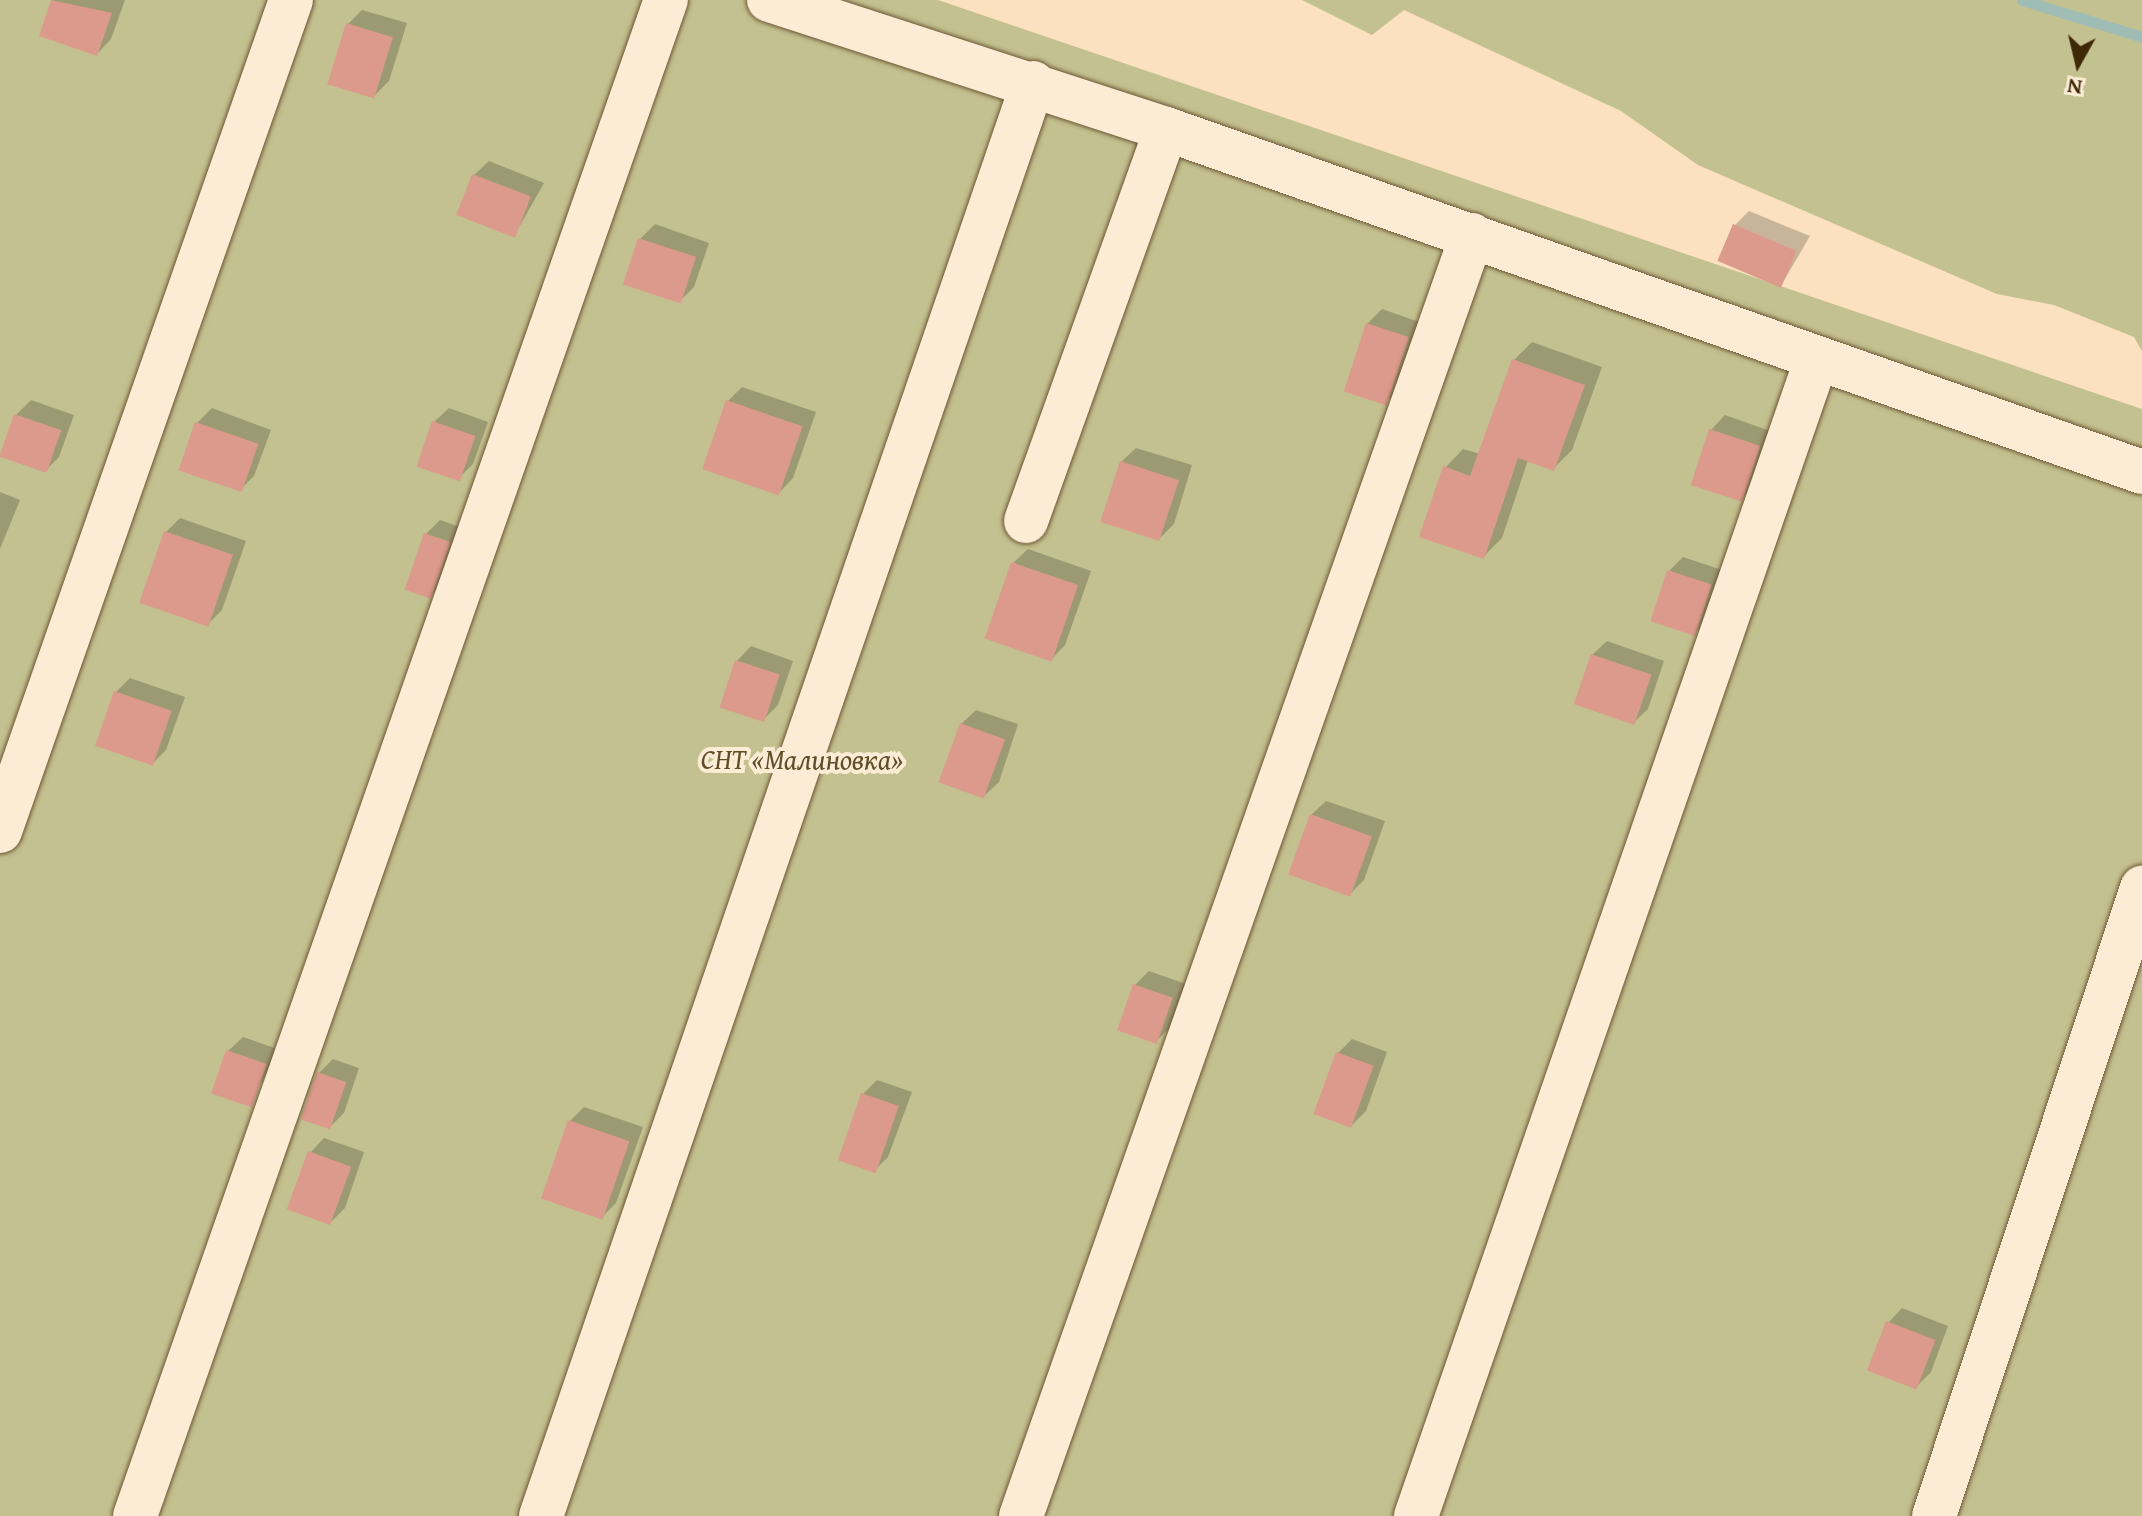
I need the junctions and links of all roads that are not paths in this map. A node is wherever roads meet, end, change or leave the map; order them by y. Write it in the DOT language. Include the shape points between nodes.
graph roads {
  1 [pos="291,0"];
  2 [pos="666,0"];
  3 [pos="769,0"];
  4 [pos="1033,83"];
  5 [pos="1166,129"];
  6 [pos="1472,235"];
  7 [pos="1817,358"];
  8 [pos="2142,472"];
  9 [pos="1026,521"];
  10 [pos="0,831"];
  11 [pos="2142,888"];
  12 [pos="135,1516"];
  13 [pos="541,1516"];
  14 [pos="1021,1516"];
  15 [pos="1416,1516"];
  16 [pos="1934,1516"];
  1 -- 10 [label="street"];
  2 -- 12 [label="street"];
  3 -- 4 [label="street"];
  4 -- 5 [label="street"];
  4 -- 13 [label="street"];
  5 -- 6 [label="street"];
  5 -- 9 [label="street"];
  6 -- 7 [label="street"];
  6 -- 14 [label="street"];
  7 -- 8 [label="street"];
  7 -- 15 [label="street"];
  11 -- 16 [label="street"];
}
